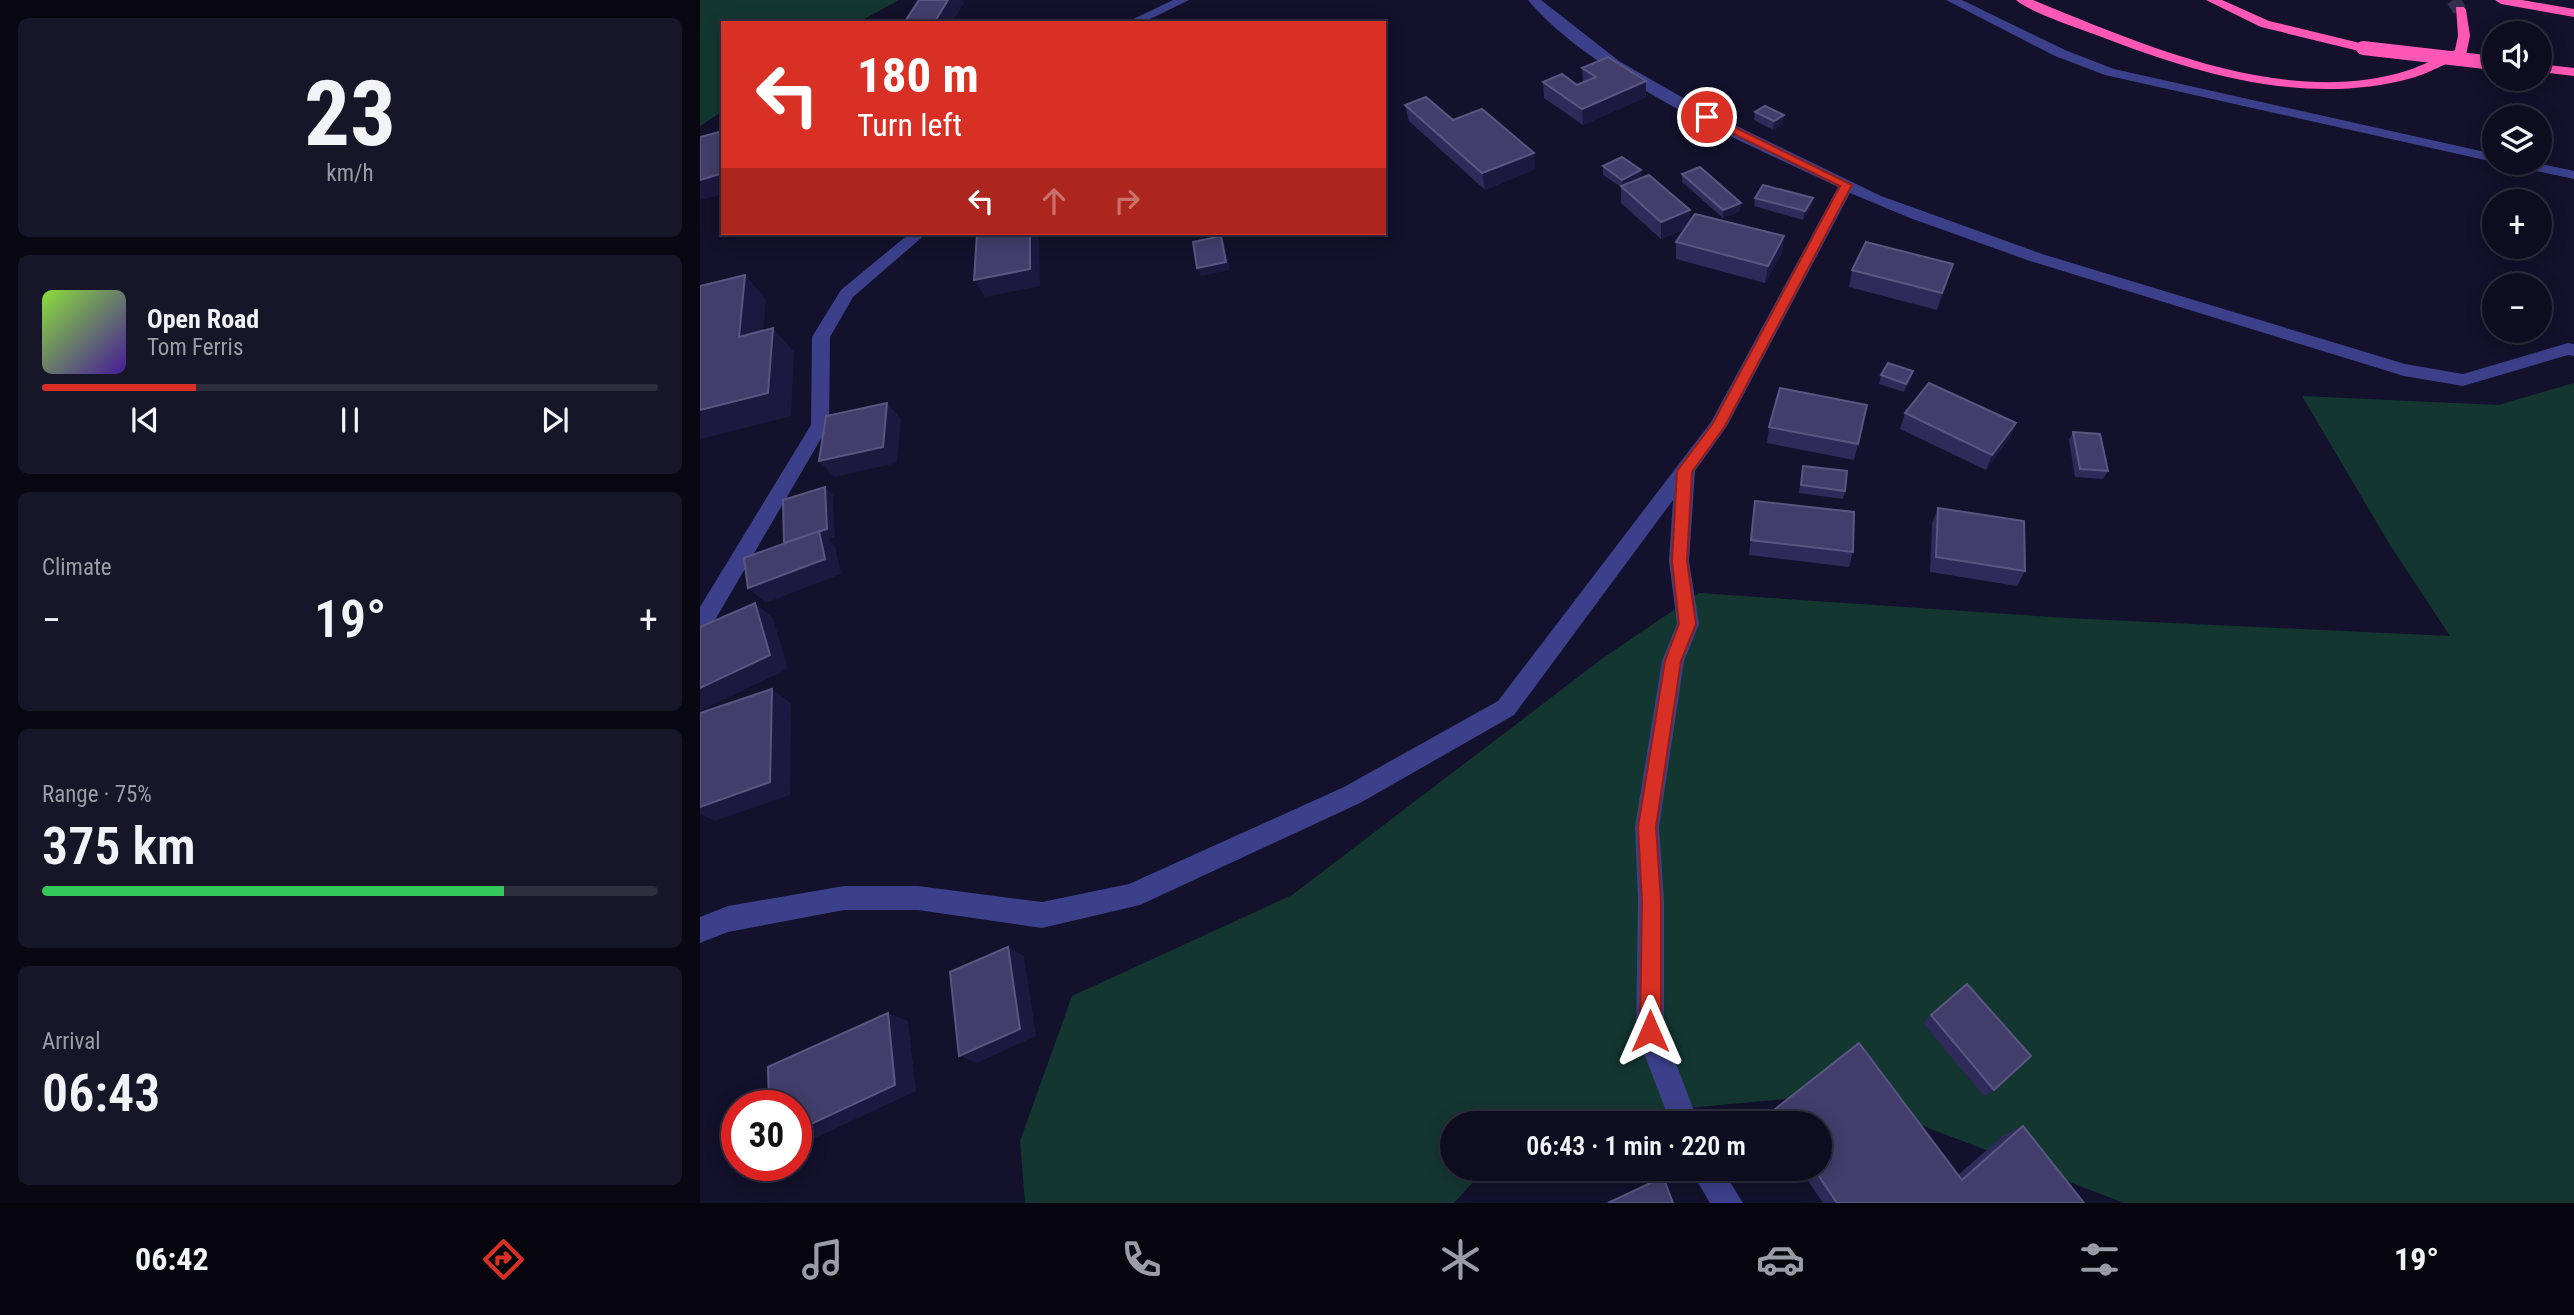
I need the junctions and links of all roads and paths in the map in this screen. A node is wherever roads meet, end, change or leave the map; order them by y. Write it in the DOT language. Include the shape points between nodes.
graph roads {
  1 [pos="1183,0"];
  2 [pos="1534,0"];
  3 [pos="1952,0"];
  4 [pos="2022,0"];
  5 [pos="2211,0"];
  6 [pos="2501,0"];
  7 [pos="2459,10"];
  8 [pos="2574,13"];
  9 [pos="1135,21"];
  10 [pos="2482,62"];
  11 [pos="2552,69"];
  12 [pos="2574,72"];
  13 [pos="2482,155"];
  14 [pos="2552,170"];
  15 [pos="2574,175"];
  16 [pos="1847,185"];
  17 [pos="917,235"];
  18 [pos="2574,350"];
  19 [pos="1685,471"];
  20 [pos="700,626"];
  21 [pos="700,930"];
  22 [pos="1680,1111"];
  23 [pos="1713,1181"];
  24 [pos="1728,1203"];
  1 -- 9 [label="street"];
  2 -- 16 [label="street" via="1614,67"];
  3 -- 13 [label="street" via="2110,72"];
  4 -- 7 [label="highway" via="2182,61 2254,77 2337,86 2408,77 2461,52 2464,36"];
  5 -- 10 [label="highway, bridge" via="2264,24 2363,48"];
  6 -- 8 [label="highway"];
  11 -- 12 [label="highway"];
  14 -- 15 [label="street"];
  16 -- 18 [label="street" via="1912,214 2023,253 2404,370 2463,380"];
  16 -- 19 [label="street" via="1718,426"];
  17 -- 20 [label="street" via="847,294 821,337 820,425"];
  19 -- 21 [label="street" via="1506,708 1352,795 1131,896 1042,915 918,898 844,898 728,919"];
  19 -- 22 [label="street" via="1679,561 1688,624 1673,661 1647,827 1650,1031"];
  23 -- 24 [label="street"];
}
